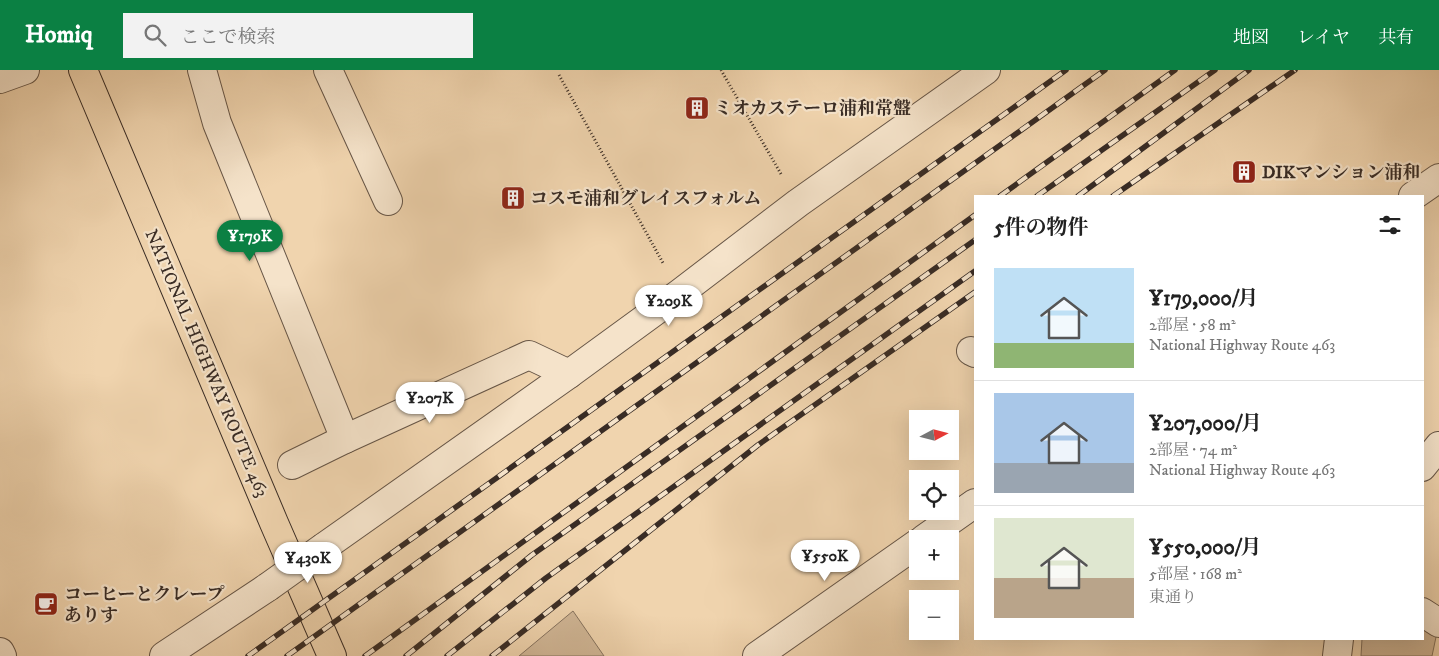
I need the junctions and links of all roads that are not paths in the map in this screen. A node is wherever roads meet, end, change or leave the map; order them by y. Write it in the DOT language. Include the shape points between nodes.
graph roads {
  1 [pos="25,70"];
  2 [pos="84,70"];
  3 [pos="202,70"];
  4 [pos="328,70"];
  5 [pos="986,70"];
  6 [pos="0,79"];
  7 [pos="1439,178"];
  8 [pos="1414,195"];
  9 [pos="388,201"];
  10 [pos="568,374"];
  11 [pos="345,439"];
  12 [pos="1439,446"];
  13 [pos="1424,465"];
  14 [pos="292,466"];
  15 [pos="974,503"];
  16 [pos="936,530"];
  17 [pos="909,549"];
  18 [pos="1424,613"];
  19 [pos="1439,623"];
  20 [pos="1338,640"];
  21 [pos="0,652"];
  22 [pos="2,656"];
  23 [pos="164,656"];
  24 [pos="332,656"];
  25 [pos="757,656"];
  26 [pos="1337,656"];
  1 -- 6 [label="street"];
  2 -- 24 [label="highway, NATIONAL HIGHWAY ROUTE 463"];
  3 -- 11 [label="street" via="217,124"];
  4 -- 9 [label="street"];
  5 -- 10 [label="street" via="798,203"];
  7 -- 8 [label="street"];
  10 -- 11 [label="street" via="529,355"];
  10 -- 23 [label="street, bridge" via="268,587"];
  11 -- 14 [label="street"];
  12 -- 13 [label="street"];
  15 -- 16 [label="street"];
  17 -- 25 [label="street"];
  18 -- 19 [label="street"];
  20 -- 26 [label="street"];
  21 -- 22 [label="street"];
}
